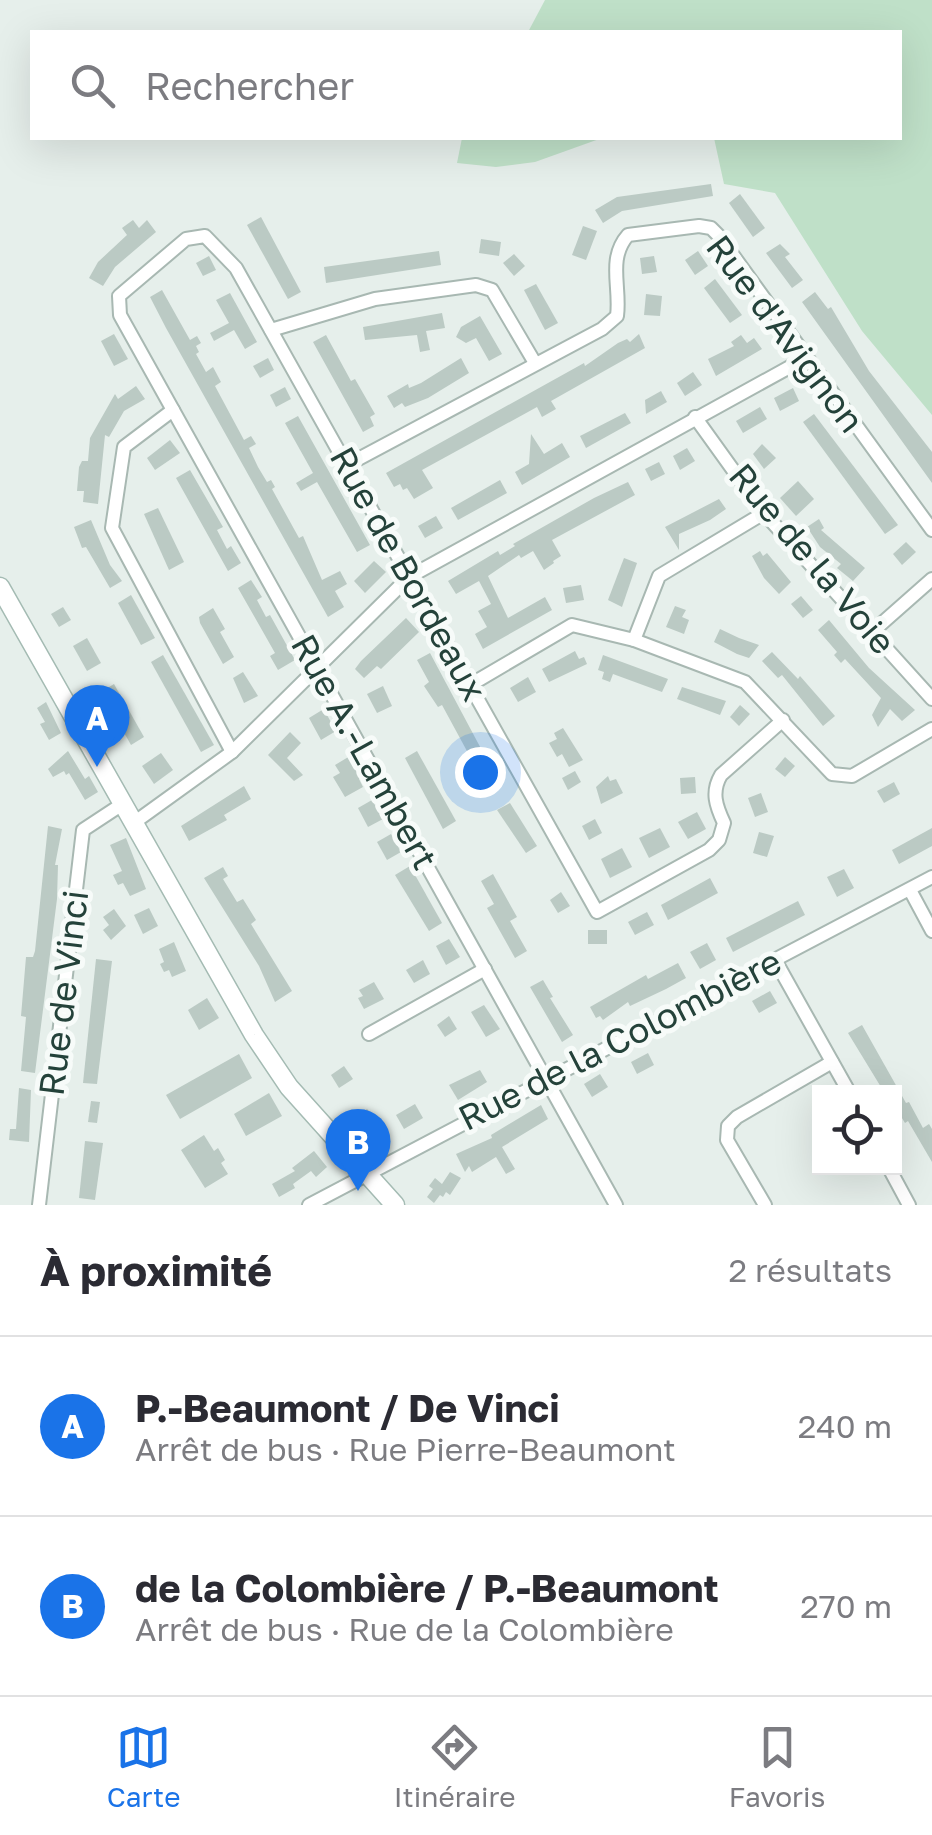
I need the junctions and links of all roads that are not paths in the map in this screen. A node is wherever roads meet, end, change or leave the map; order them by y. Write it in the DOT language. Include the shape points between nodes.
graph roads {
  1 [pos="120,296"];
  2 [pos="271,330"];
  3 [pos="806,358"];
  4 [pos="535,363"];
  5 [pos="173,410"];
  6 [pos="696,417"];
  7 [pos="347,465"];
  8 [pos="764,512"];
  9 [pos="932,530"];
  10 [pos="409,577"];
  11 [pos="932,579"];
  12 [pos="0,587"];
  13 [pos="872,632"];
  14 [pos="634,640"];
  15 [pos="318,668"];
  16 [pos="470,685"];
  17 [pos="932,698"];
  18 [pos="784,720"];
  19 [pos="932,729"];
  20 [pos="232,752"];
  21 [pos="124,803"];
  22 [pos="135,822"];
  23 [pos="932,877"];
  24 [pos="910,890"];
  25 [pos="932,932"];
  26 [pos="775,960"];
  27 [pos="485,969"];
  28 [pos="369,1034"];
  29 [pos="832,1062"];
  30 [pos="546,1079"];
  31 [pos="844,1085"];
  32 [pos="366,1172"];
  33 [pos="893,1175"];
  34 [pos="613,1204"];
  35 [pos="39,1205"];
  36 [pos="309,1205"];
  37 [pos="394,1205"];
  38 [pos="765,1205"];
  39 [pos="909,1205"];
  1 -- 2 [label="street, Rue de Bordeaux" via="186,240 205,236 236,268"];
  1 -- 5 [label="street, Rue A.-Lambert" via="120,316"];
  2 -- 4 [label="street" via="375,299 476,285 492,290"];
  2 -- 7 [label="street, Rue de Bordeaux"];
  3 -- 4 [label="street, Rue d'Avignon" via="719,236 699,226 628,235 615,260 617,316"];
  3 -- 6 [label="street"];
  3 -- 9 [label="street, Rue d'Avignon"];
  4 -- 7 [label="street, Rue d'Avignon"];
  5 -- 15 [label="street, Rue A.-Lambert"];
  5 -- 20 [label="street" via="124,447 112,528"];
  6 -- 8 [label="street, Rue de la Voie"];
  6 -- 10 [label="street"];
  7 -- 10 [label="street, Rue de Bordeaux"];
  8 -- 13 [label="street, Rue de la Voie"];
  8 -- 14 [label="street" via="659,576"];
  10 -- 15 [label="street"];
  10 -- 16 [label="street, Rue de Bordeaux"];
  11 -- 13 [label="street"];
  12 -- 21 [label="main road"];
  13 -- 17 [label="street, Rue de la Voie"];
  14 -- 16 [label="street" via="572,625"];
  14 -- 18 [label="street" via="744,682"];
  15 -- 20 [label="street"];
  15 -- 27 [label="street, Rue A.-Lambert"];
  16 -- 18 [label="street, Rue de Bordeaux" via="597,912 710,850 724,824 714,787"];
  18 -- 19 [label="street" via="832,774 852,776"];
  20 -- 22 [label="street"];
  21 -- 22 [label="main road"];
  21 -- 35 [label="street, Rue de Vinci" via="83,830"];
  22 -- 32 [label="main road" via="254,1035 289,1087"];
  23 -- 24 [label="street, Rue de la Colombière"];
  24 -- 25 [label="street"];
  24 -- 26 [label="street, Rue de la Colombière"];
  26 -- 29 [label="street"];
  26 -- 30 [label="street, Rue de la Colombière"];
  27 -- 28 [label="street"];
  27 -- 30 [label="street, Rue A.-Lambert"];
  29 -- 31 [label="street"];
  29 -- 38 [label="street" via="728,1126 727,1140"];
  30 -- 32 [label="street, Rue de la Colombière"];
  30 -- 34 [label="street, Rue A.-Lambert"];
  32 -- 36 [label="street, Rue de la Colombière"];
  32 -- 37 [label="main road"];
  33 -- 39 [label="street"];
}
